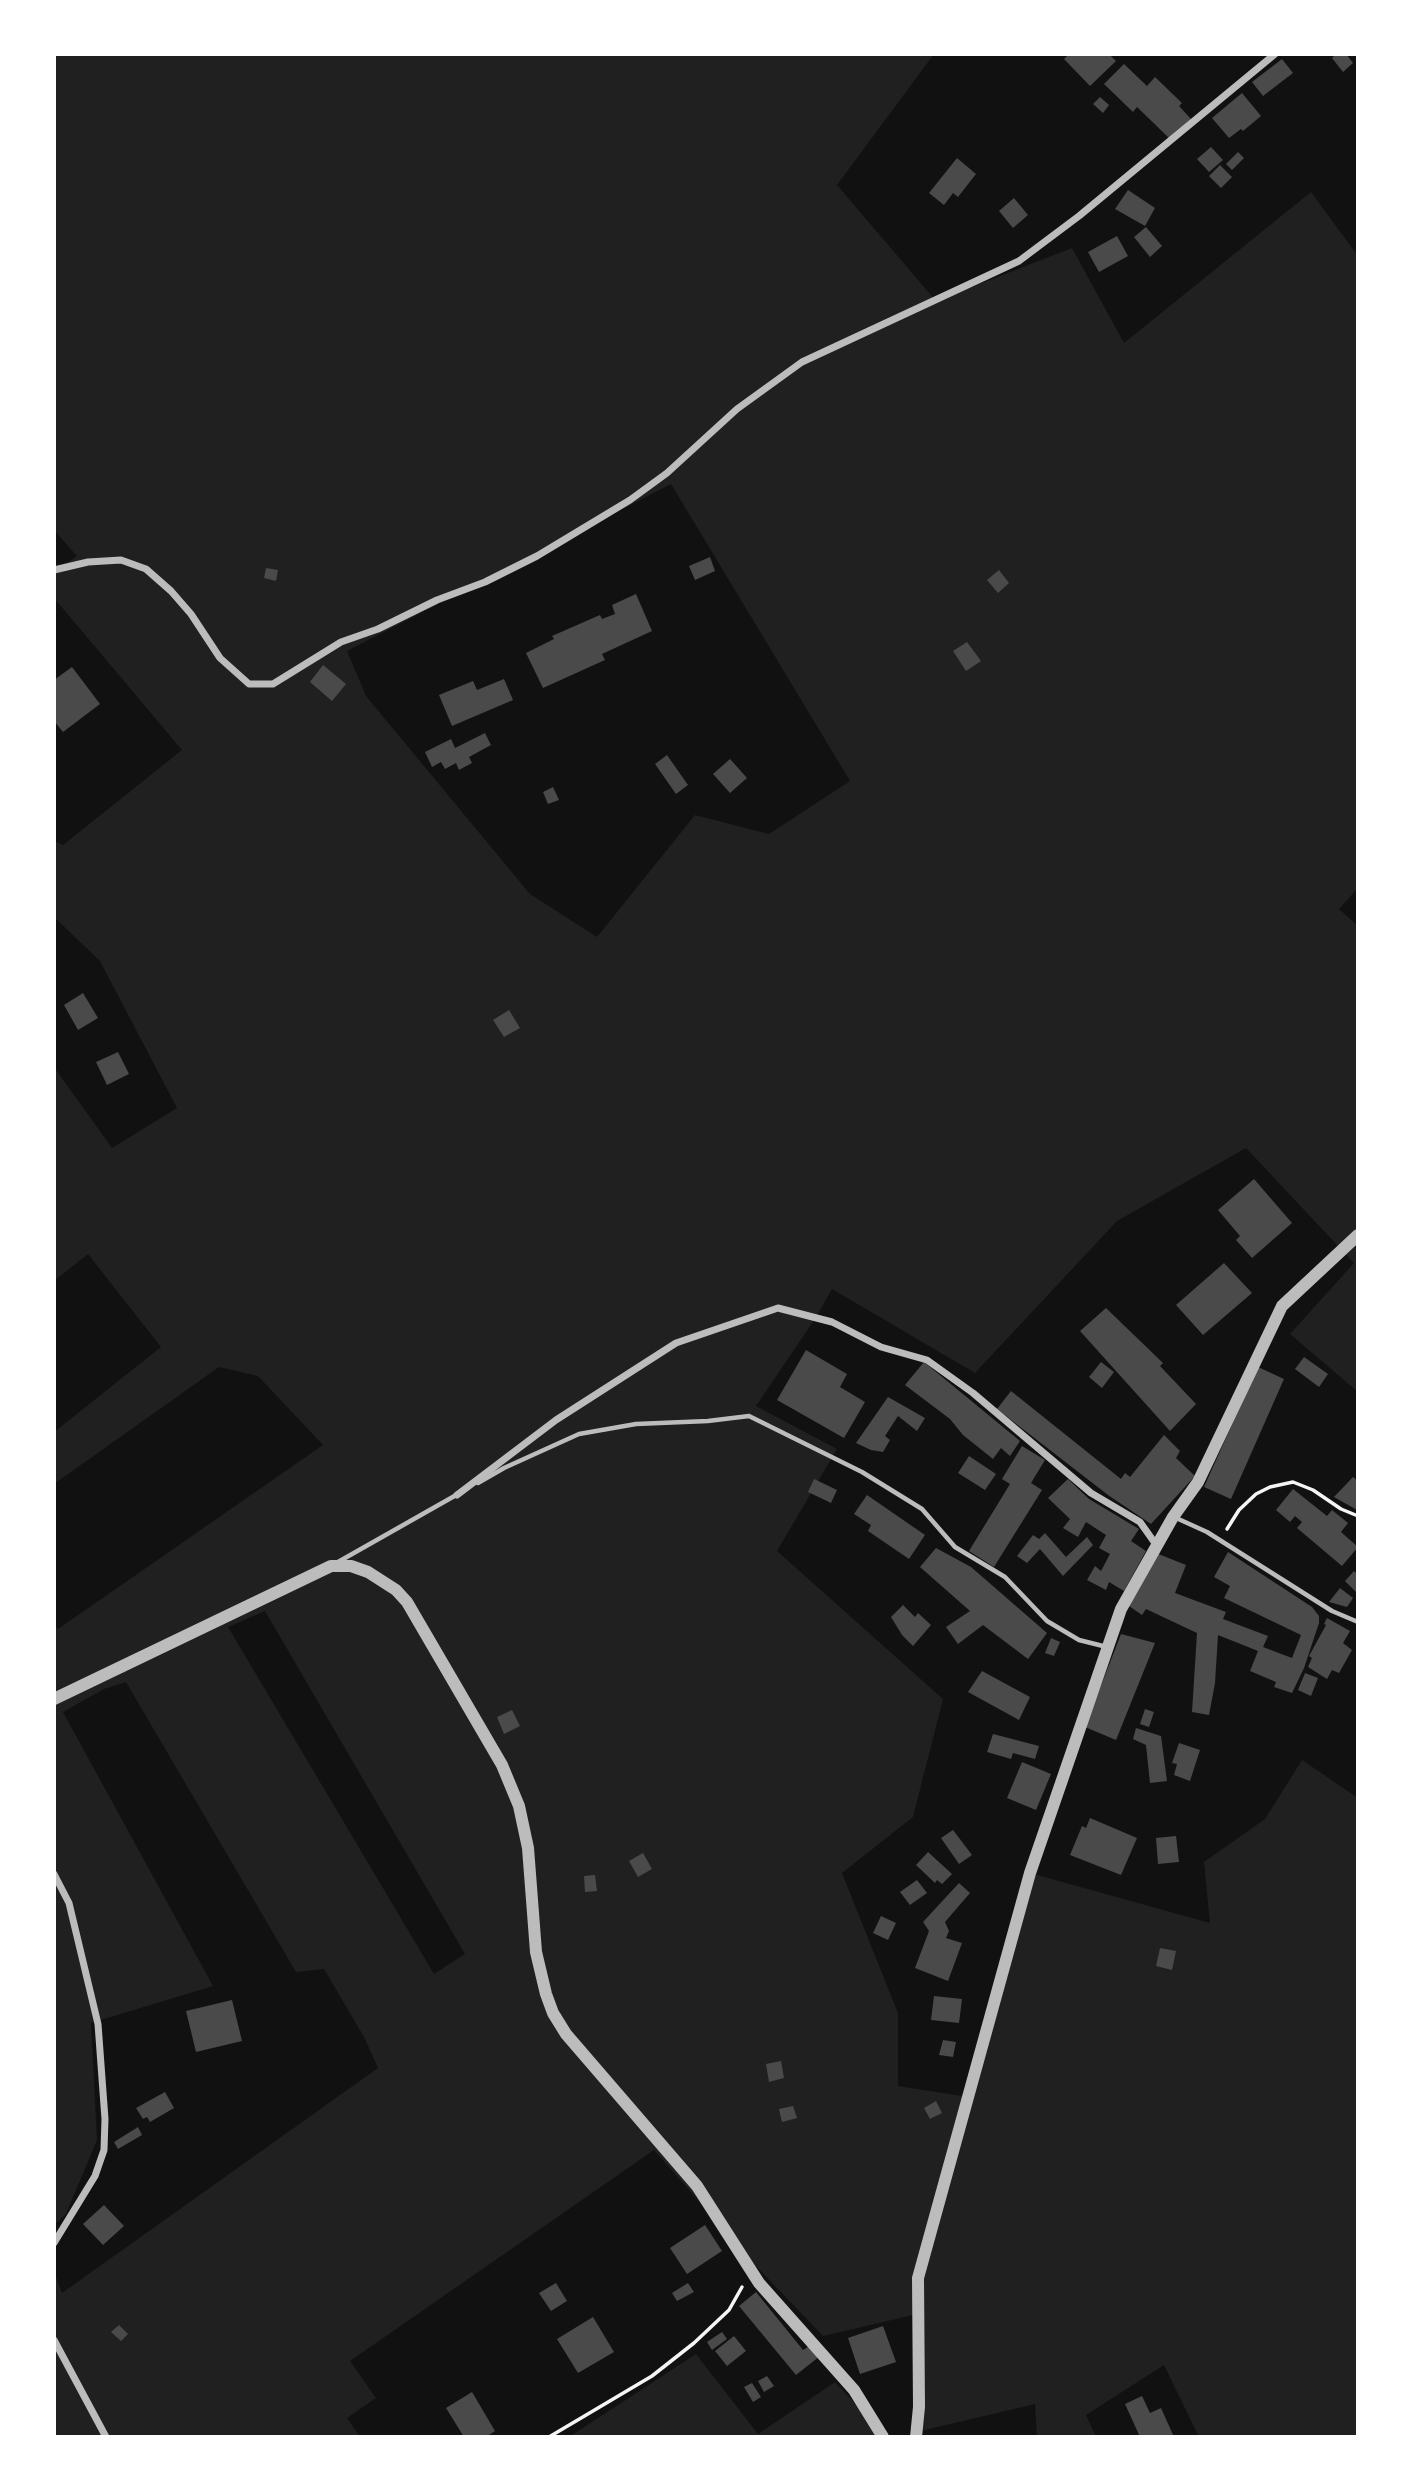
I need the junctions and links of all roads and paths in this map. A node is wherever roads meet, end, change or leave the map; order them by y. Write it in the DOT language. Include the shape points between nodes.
graph roads {
  1 [pos="1275,54"];
  2 [pos="54,570"];
  3 [pos="1358,1235"];
  4 [pos="457,1495"];
  5 [pos="1358,1516"];
  6 [pos="1173,1517"];
  7 [pos="1220,1540"];
  8 [pos="1157,1546"];
  9 [pos="331,1566"];
  10 [pos="1358,1622"];
  11 [pos="1108,1647"];
  12 [pos="54,1699"];
  13 [pos="54,1874"];
  14 [pos="54,2243"];
  15 [pos="751,2272"];
  16 [pos="54,2340"];
  17 [pos="106,2437"];
  18 [pos="550,2437"];
  19 [pos="883,2437"];
  20 [pos="916,2437"];
  1 -- 2 [label="street" via="1019,261 802,362 737,409 630,500 485,583 341,642 273,684 249,684 220,658 172,591 146,569 121,561"];
  3 -- 6 [label="street" via="1282,1306 1198,1482"];
  4 -- 8 [label="street" via="556,1420 676,1343 778,1308 832,1322 881,1347 928,1360 1091,1493 1140,1522"];
  4 -- 9 [label="lane"];
  4 -- 11 [label="lane" via="579,1434 636,1424 750,1416 862,1472 922,1509 956,1547 1005,1577 1047,1622 1079,1640"];
  5 -- 7 [label="path" via="1293,1482 1256,1494"];
  6 -- 7 [label="lane"];
  6 -- 8 [label="street"];
  7 -- 10 [label="lane" via="1332,1611"];
  8 -- 11 [label="street" via="1121,1609"];
  9 -- 12 [label="street"];
  9 -- 15 [label="street" via="368,1572 407,1602 502,1765 519,1806 528,1848 536,1952 554,2013 566,2034 697,2186"];
  11 -- 20 [label="street" via="1030,1872 918,2278"];
  13 -- 14 [label="street" via="69,1903 97,2024 105,2135 95,2176"];
  15 -- 18 [label="path" via="729,2309 694,2343 652,2376"];
  15 -- 19 [label="street" via="854,2390"];
  16 -- 17 [label="street"];
}
